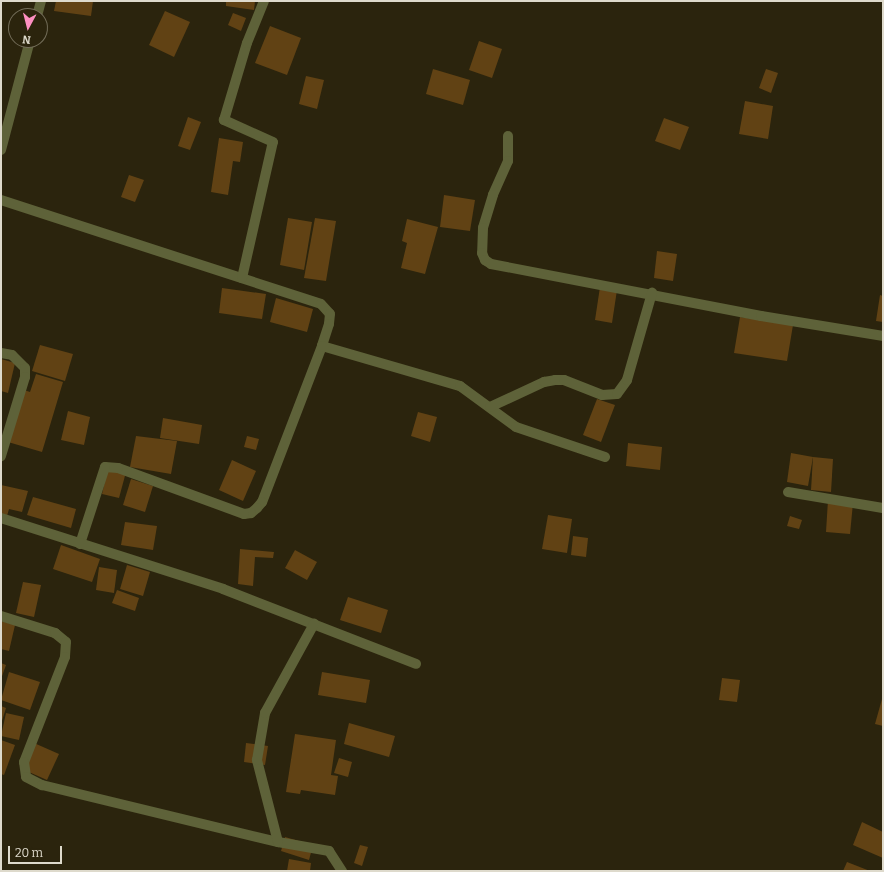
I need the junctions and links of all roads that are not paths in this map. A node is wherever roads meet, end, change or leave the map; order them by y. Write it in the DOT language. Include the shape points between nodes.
graph roads {
  1 [pos="264,1"];
  2 [pos="28,48"];
  3 [pos="508,136"];
  4 [pos="1,150"];
  5 [pos="1,200"];
  6 [pos="242,278"];
  7 [pos="652,293"];
  8 [pos="883,336"];
  9 [pos="322,346"];
  10 [pos="1,352"];
  11 [pos="490,407"];
  12 [pos="1,456"];
  13 [pos="605,457"];
  14 [pos="788,492"];
  15 [pos="883,508"];
  16 [pos="1,518"];
  17 [pos="80,544"];
  18 [pos="1,616"];
  19 [pos="314,624"];
  20 [pos="416,664"];
  21 [pos="278,842"];
  22 [pos="342,871"];
  1 -- 6 [label="street" via="247,43 224,120 273,142"];
  2 -- 4 [label="street"];
  3 -- 7 [label="street" via="508,161 493,194 483,228 482,253 485,260 491,264"];
  5 -- 6 [label="street"];
  6 -- 9 [label="street" via="321,304 330,314"];
  7 -- 8 [label="street" via="761,316"];
  7 -- 11 [label="street" via="627,380 617,394 602,395 564,380 555,380 544,382"];
  9 -- 11 [label="street" via="460,386"];
  9 -- 17 [label="street" via="262,502 252,513 244,514 118,468 105,467"];
  10 -- 12 [label="street" via="12,355 25,368 25,377"];
  11 -- 13 [label="street" via="516,428"];
  14 -- 15 [label="street"];
  16 -- 17 [label="street"];
  17 -- 19 [label="street" via="223,589"];
  18 -- 21 [label="street" via="55,633 66,642 66,657 24,762 26,777 42,785"];
  19 -- 20 [label="street"];
  19 -- 21 [label="street" via="265,713 257,760"];
  21 -- 22 [label="street" via="329,851"];
}
